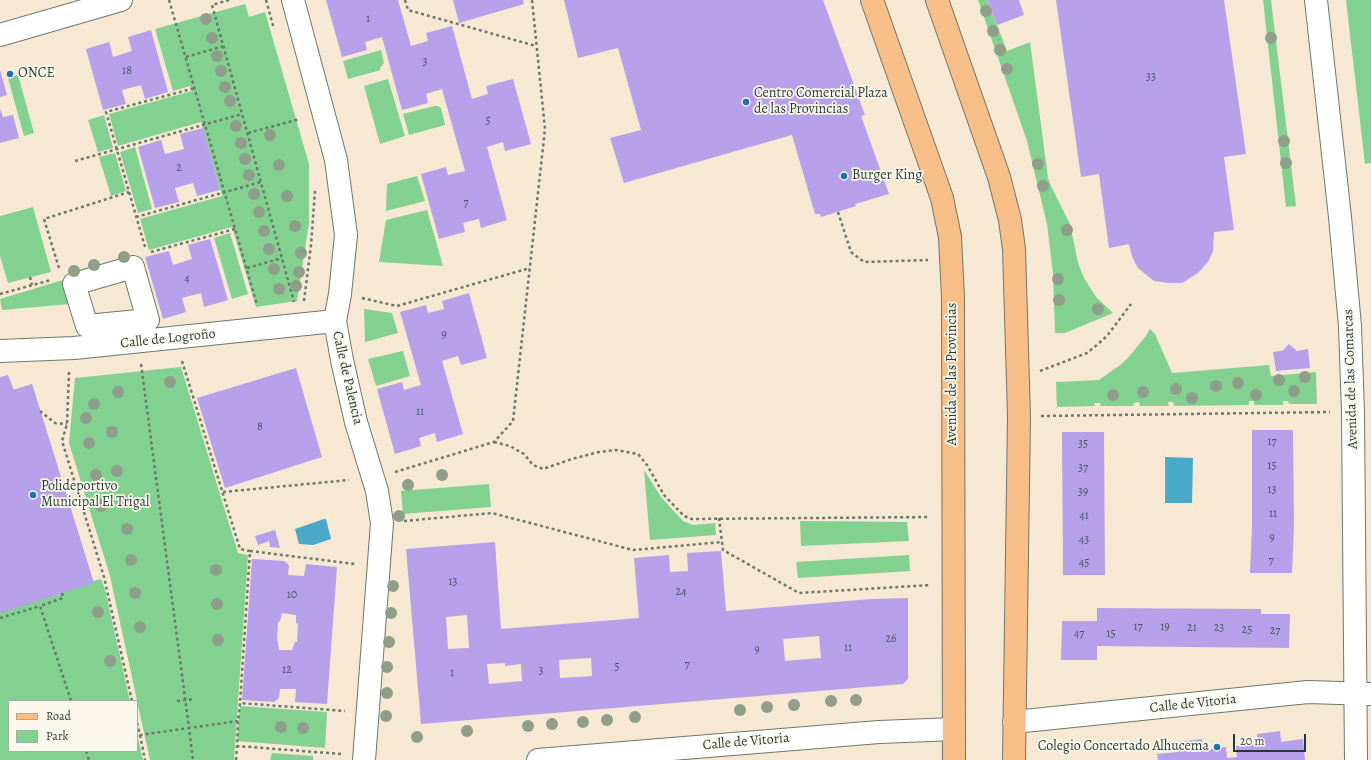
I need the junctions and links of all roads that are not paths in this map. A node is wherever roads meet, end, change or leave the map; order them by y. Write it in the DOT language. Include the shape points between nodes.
graph roads {
  1 [pos="121,0"];
  2 [pos="293,0"];
  3 [pos="872,0"];
  4 [pos="937,0"];
  5 [pos="1316,0"];
  6 [pos="0,35"];
  7 [pos="335,321"];
  8 [pos="0,350"];
  9 [pos="1363,694"];
  10 [pos="1014,722"];
  11 [pos="954,729"];
  12 [pos="364,758"];
  13 [pos="538,760"];
  14 [pos="954,760"];
  15 [pos="1014,760"];
  16 [pos="1356,760"];
  1 -- 6 [label="street"];
  2 -- 7 [label="street, Calle de Palencia" via="336,160 346,235"];
  3 -- 11 [label="main road, Avenida de las Provincias" via="942,198 950,237 953,297"];
  4 -- 10 [label="main road" via="999,177 1014,249 1019,416"];
  5 -- 9 [label="street, Avenida de las Comarcas" via="1350,326"];
  7 -- 8 [label="street, Calle de Logroño" via="74,348"];
  7 -- 12 [label="street, Calle de Palencia" via="356,422 374,478 382,523"];
  9 -- 10 [label="street, Calle de Vitoria" via="1308,692"];
  9 -- 16 [label="street, Avenida de las Comarcas"];
  10 -- 15 [label="main road"];
  11 -- 13 [label="street, Calle de Vitoria" via="879,732"];
  11 -- 14 [label="main road, Avenida de las Provincias"];
}
